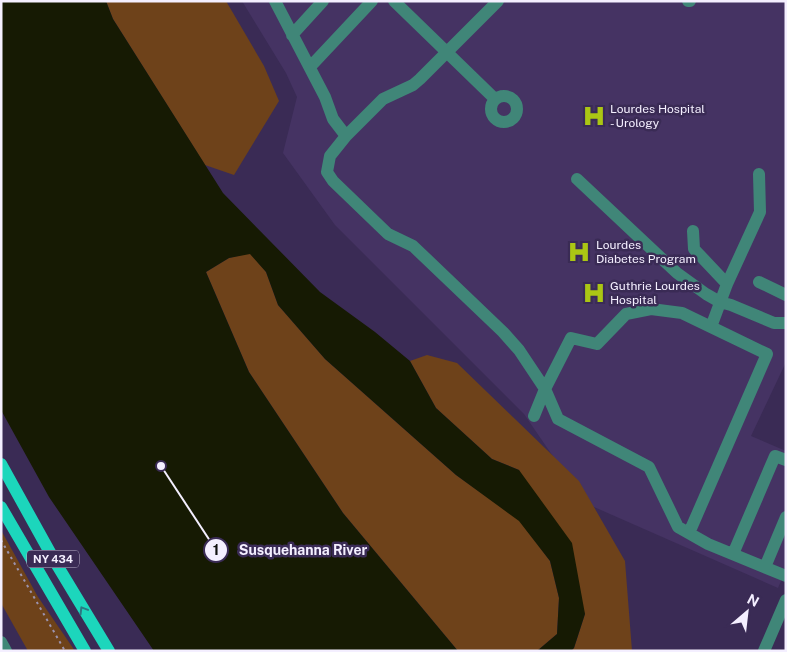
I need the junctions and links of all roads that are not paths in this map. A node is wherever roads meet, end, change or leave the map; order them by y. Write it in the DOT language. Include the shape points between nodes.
graph roads {
  1 [pos="323,1"];
  2 [pos="372,1"];
  3 [pos="394,1"];
  4 [pos="498,1"];
  5 [pos="278,3"];
  6 [pos="292,35"];
  7 [pos="447,54"];
  8 [pos="310,68"];
  9 [pos="495,99"];
  10 [pos="346,136"];
  11 [pos="759,174"];
  12 [pos="577,179"];
  13 [pos="694,231"];
  14 [pos="759,282"];
  15 [pos="727,284"];
  16 [pos="786,295"];
  17 [pos="720,302"];
  18 [pos="786,323"];
  19 [pos="711,327"];
  20 [pos="545,389"];
  21 [pos="534,416"];
  22 [pos="786,460"];
  23 [pos="1,464"];
  24 [pos="1,507"];
  25 [pos="786,517"];
  26 [pos="689,533"];
  27 [pos="733,554"];
  28 [pos="765,567"];
  29 [pos="786,576"];
  30 [pos="786,600"];
  31 [pos="1,642"];
  32 [pos="6,651"];
  33 [pos="85,651"];
  34 [pos="110,651"];
  35 [pos="764,651"];
  1 -- 6 [label="street"];
  2 -- 8 [label="street"];
  3 -- 7 [label="street"];
  4 -- 7 [label="street"];
  5 -- 6 [label="street"];
  6 -- 8 [label="street"];
  7 -- 9 [label="street"];
  7 -- 10 [label="street" via="413,85 383,99"];
  8 -- 10 [label="street" via="333,119"];
  10 -- 20 [label="street" via="330,156 327,172 333,181 364,204 388,234 413,246 503,332"];
  11 -- 15 [label="street" via="760,212"];
  12 -- 17 [label="street" via="677,273"];
  13 -- 15 [label="street" via="694,249"];
  14 -- 16 [label="street"];
  15 -- 17 [label="street"];
  17 -- 18 [label="street" via="774,322"];
  17 -- 19 [label="street"];
  19 -- 20 [label="street" via="682,313 651,309 626,314 597,344 571,338"];
  19 -- 26 [label="street" via="767,354"];
  20 -- 21 [label="street"];
  20 -- 26 [label="street" via="558,419 650,467 678,527"];
  22 -- 27 [label="street" via="775,456"];
  34 -- 23 [label="main road, NY 434, one-way"];
  24 -- 33 [label="main road, NY 434"];
  25 -- 28 [label="street"];
  26 -- 27 [label="street"];
  27 -- 28 [label="street"];
  28 -- 29 [label="street"];
  30 -- 35 [label="street"];
  31 -- 32 [label="street"];
}
